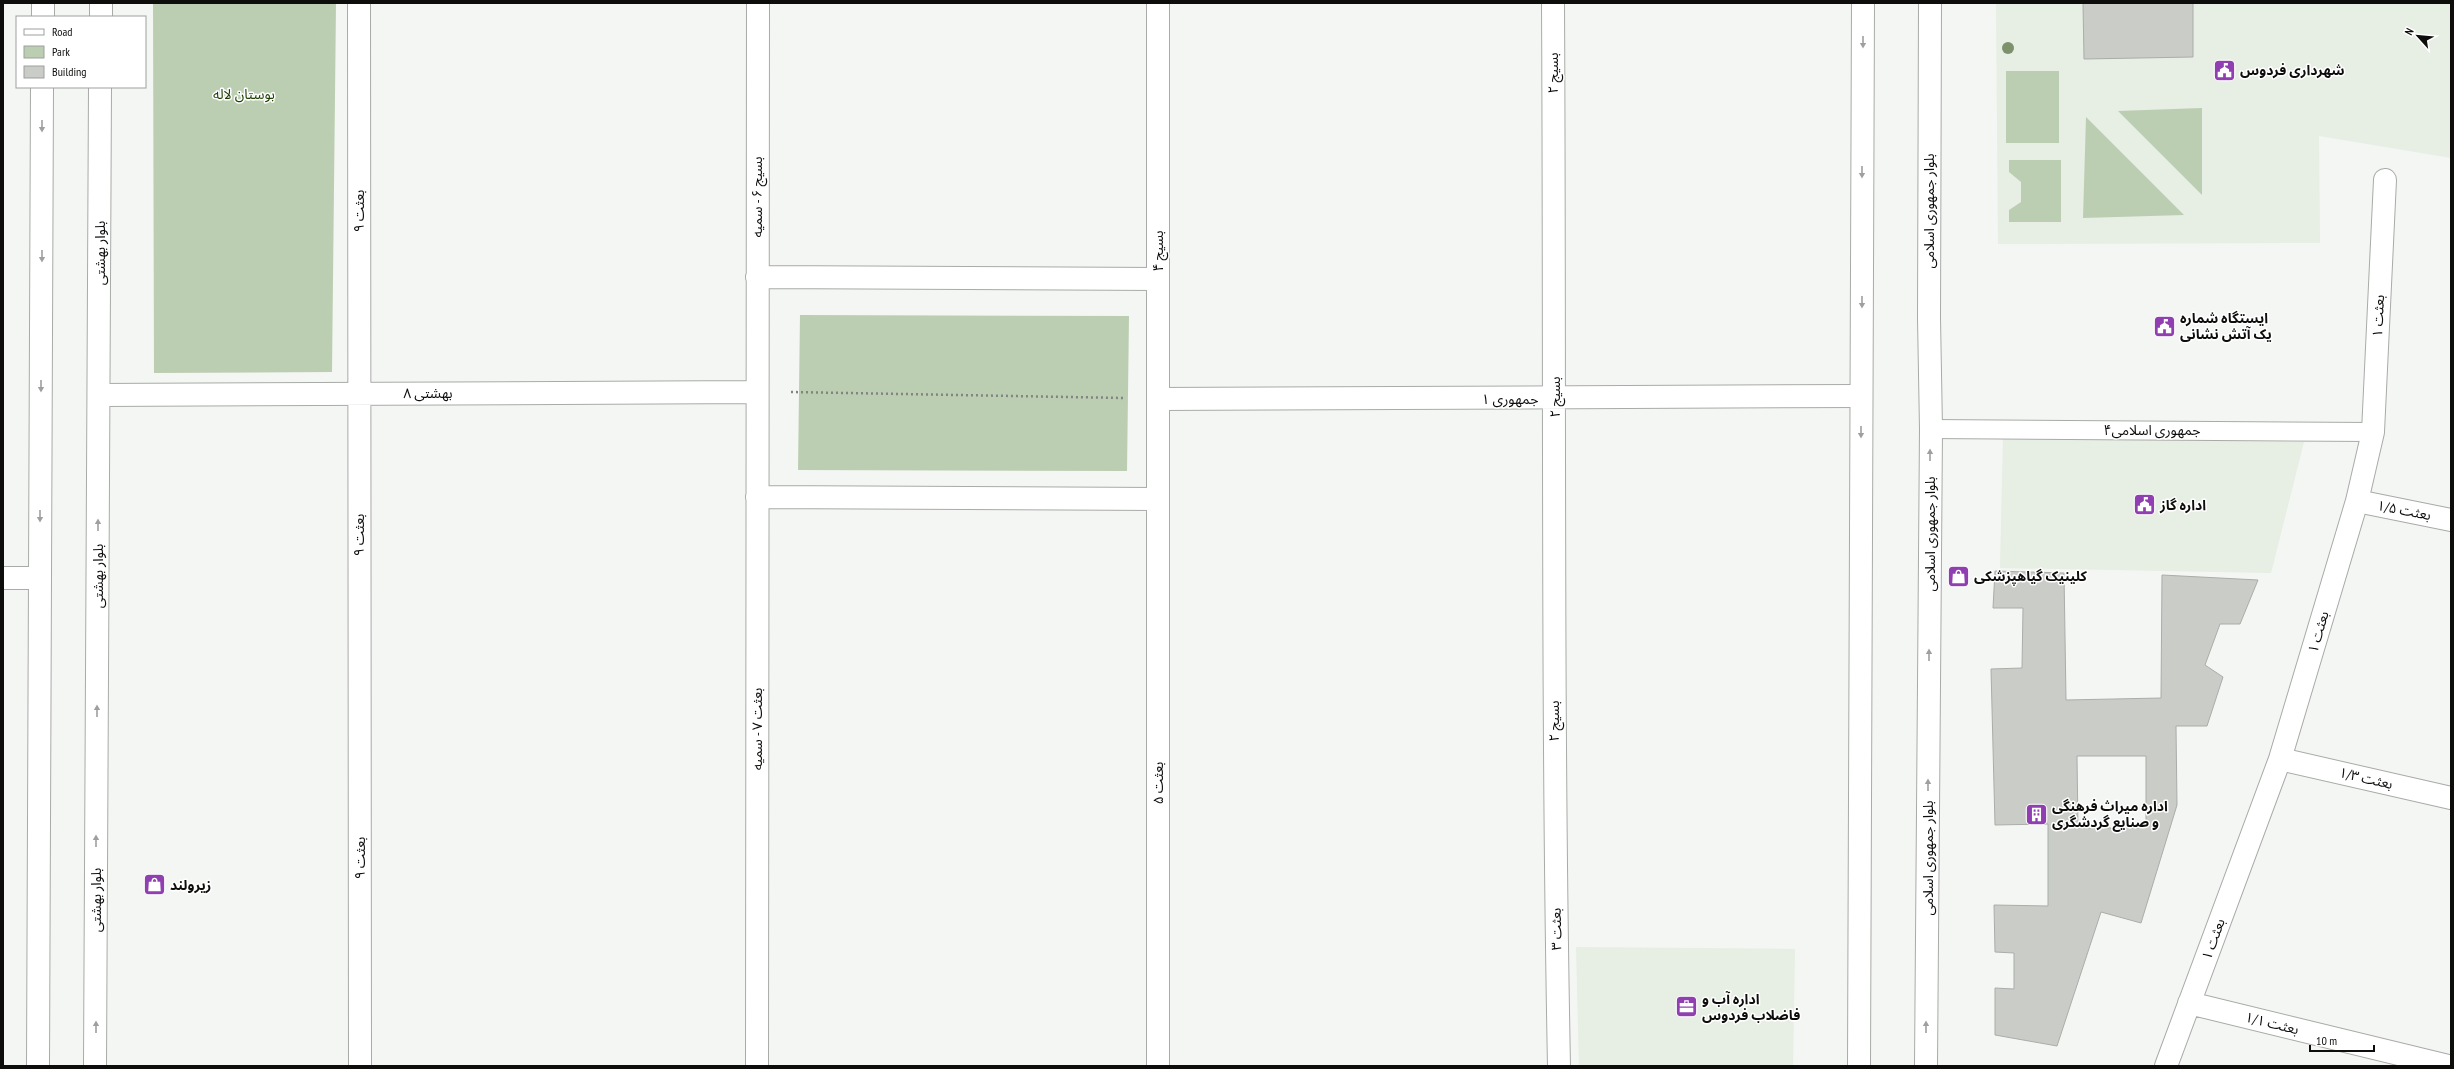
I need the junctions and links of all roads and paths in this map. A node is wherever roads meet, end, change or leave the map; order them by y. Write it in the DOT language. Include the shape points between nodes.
graph roads {
  1 [pos="43,3"];
  2 [pos="101,3"];
  3 [pos="359,3"];
  4 [pos="758,3"];
  5 [pos="1158,3"];
  6 [pos="1553,3"];
  7 [pos="1863,3"];
  8 [pos="1930,3"];
  9 [pos="43,16"];
  10 [pos="101,16"];
  11 [pos="42,88"];
  12 [pos="100,88"];
  13 [pos="2385,180"];
  14 [pos="757,277"];
  15 [pos="1158,279"];
  16 [pos="757,392"];
  17 [pos="359,394"];
  18 [pos="99,395"];
  19 [pos="1861,396"];
  20 [pos="1158,399"];
  21 [pos="1555,399"];
  22 [pos="1931,429"];
  23 [pos="2373,432"];
  24 [pos="757,497"];
  25 [pos="1158,499"];
  26 [pos="2357,501"];
  27 [pos="2451,520"];
  28 [pos="3,578"];
  29 [pos="40,578"];
  30 [pos="2280,759"];
  31 [pos="1554,791"];
  32 [pos="2451,798"];
  33 [pos="2189,1003"];
  34 [pos="38,1066"];
  35 [pos="95,1066"];
  36 [pos="360,1066"];
  37 [pos="757,1066"];
  38 [pos="1158,1066"];
  39 [pos="1559,1066"];
  40 [pos="1859,1066"];
  41 [pos="1926,1066"];
  42 [pos="2166,1066"];
  43 [pos="2448,1066"];
  1 -- 9 [label="street"];
  2 -- 10 [label="street"];
  3 -- 17 [label="street, بعثت ۹"];
  4 -- 14 [label="street, بسیج ۶ - سمیه"];
  5 -- 15 [label="street, بسیج ۴"];
  6 -- 21 [label="street, بسیج ۲"];
  7 -- 19 [label="street, one-way"];
  8 -- 22 [label="street, بلوار جمهوری اسلامی"];
  11 -- 29 [label="street, one-way"];
  12 -- 18 [label="street, بلوار بهشتی"];
  13 -- 23 [label="street, بعثت ۱"];
  14 -- 15 [label="street"];
  14 -- 16 [label="street, بسیج ۶ - سمیه"];
  15 -- 20 [label="street, بسیج ۴"];
  16 -- 17 [label="street, بهشتی ۸"];
  16 -- 20 [label="path"];
  16 -- 24 [label="street, بعثت ۷ - سمیه"];
  17 -- 18 [label="street, بهشتی ۸"];
  17 -- 36 [label="street, بعثت ۹"];
  35 -- 18 [label="street, بلوار بهشتی, one-way"];
  19 -- 21 [label="street, جمهوری ۱"];
  19 -- 40 [label="street, one-way"];
  20 -- 21 [label="street, جمهوری ۱"];
  20 -- 25 [label="street, بسیج ۴"];
  21 -- 31 [label="street, بسیج ۲"];
  22 -- 23 [label="lane, جمهوری اسلامی۴"];
  41 -- 22 [label="street, بلوار جمهوری اسلامی, one-way"];
  23 -- 26 [label="street, بعثت ۱"];
  24 -- 25 [label="street"];
  24 -- 37 [label="street, بعثت ۷ - سمیه"];
  25 -- 38 [label="street, بعثت ۵"];
  26 -- 27 [label="street, بعثت ۱/۵"];
  26 -- 30 [label="street, بعثت ۱"];
  28 -- 29 [label="street"];
  29 -- 34 [label="street"];
  30 -- 32 [label="street, بعثت ۱/۳"];
  30 -- 33 [label="street, بعثت ۱"];
  31 -- 39 [label="street, بعثت ۳"];
  33 -- 42 [label="street, بعثت ۱"];
  33 -- 43 [label="street, بعثت ۱/۱"];
}
